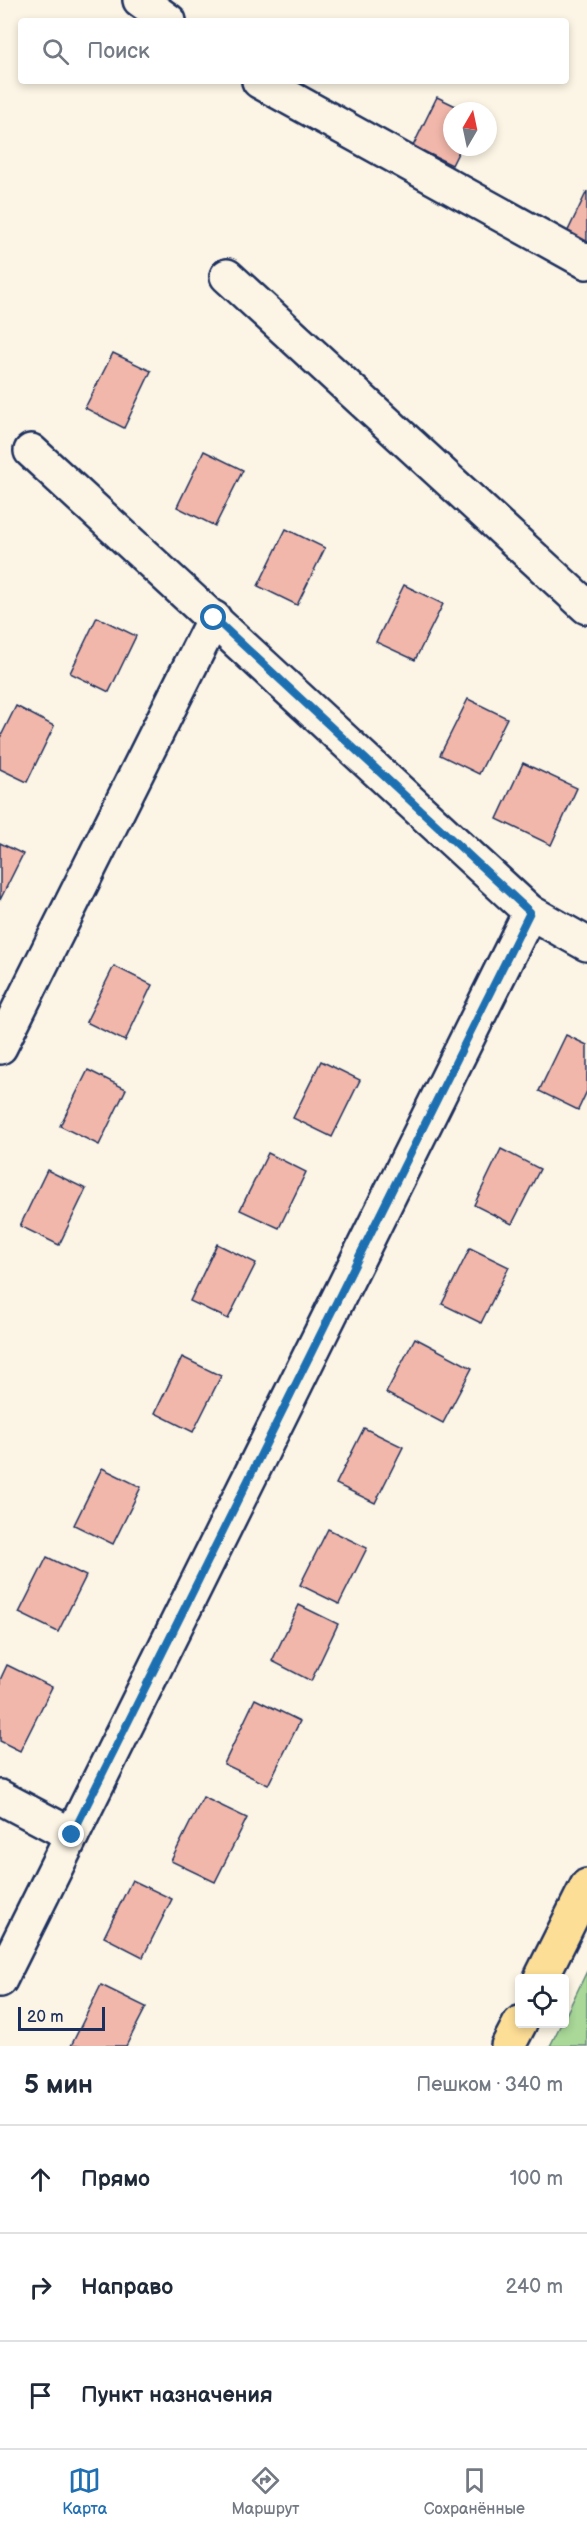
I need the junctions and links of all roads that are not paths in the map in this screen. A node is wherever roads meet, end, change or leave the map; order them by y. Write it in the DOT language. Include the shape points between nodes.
graph roads {
  1 [pos="140,0"];
  2 [pos="165,18"];
  3 [pos="263,84"];
  4 [pos="587,262"];
  5 [pos="227,276"];
  6 [pos="31,451"];
  7 [pos="587,607"];
  8 [pos="214,618"];
  9 [pos="530,912"];
  10 [pos="587,944"];
  11 [pos="0,1047"];
  12 [pos="0,1797"];
  13 [pos="72,1835"];
  14 [pos="587,1886"];
  15 [pos="544,1974"];
  16 [pos="0,1980"];
  17 [pos="517,2028"];
  18 [pos="508,2046"];
  1 -- 2 [label="street"];
  3 -- 4 [label="street"];
  5 -- 7 [label="street"];
  6 -- 8 [label="street"];
  8 -- 9 [label="street"];
  8 -- 11 [label="street"];
  9 -- 10 [label="street"];
  9 -- 13 [label="street"];
  12 -- 13 [label="street"];
  13 -- 16 [label="street"];
  14 -- 15 [label="main road"];
  17 -- 18 [label="main road"];
}
